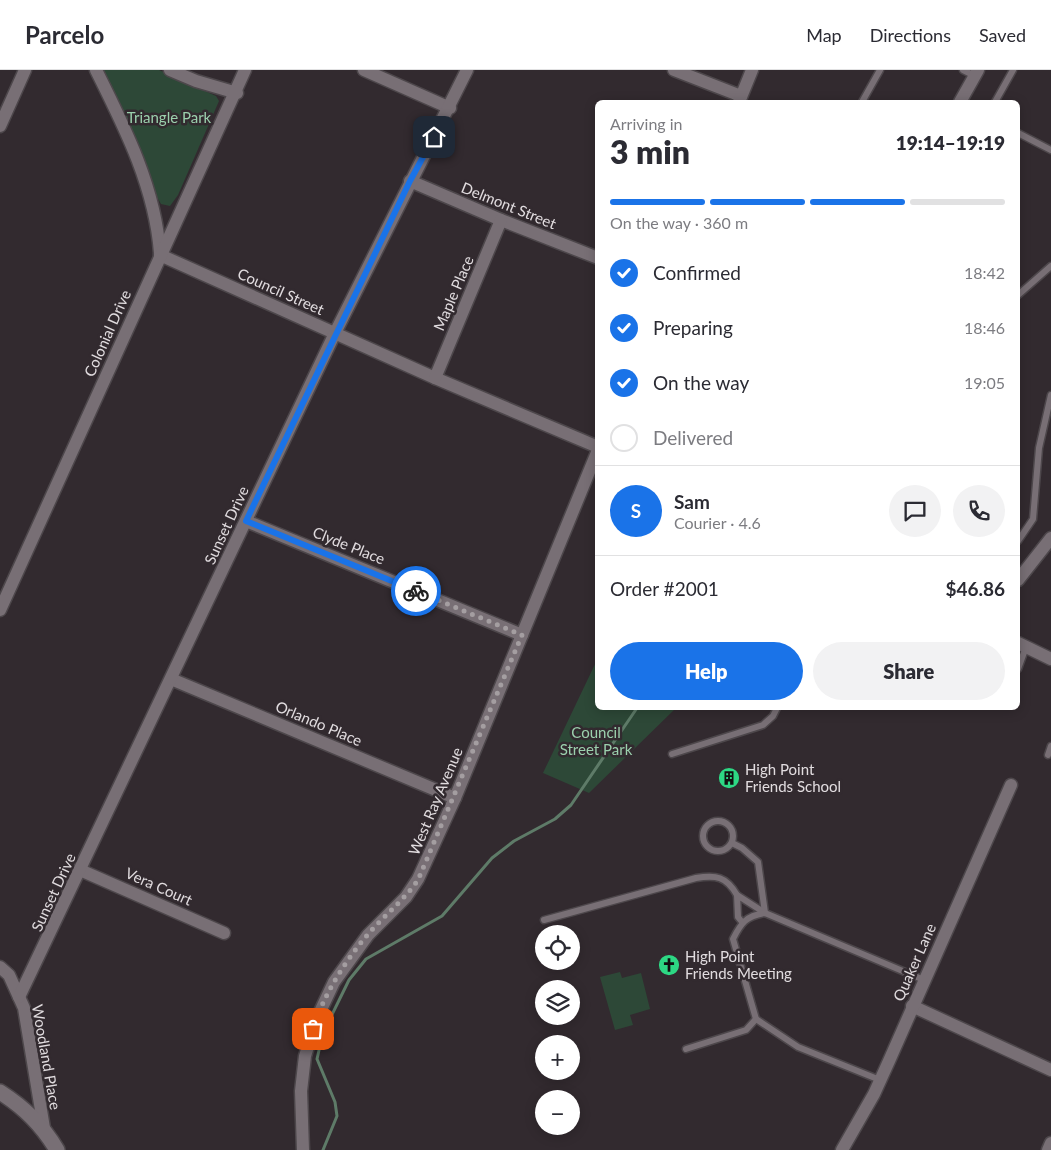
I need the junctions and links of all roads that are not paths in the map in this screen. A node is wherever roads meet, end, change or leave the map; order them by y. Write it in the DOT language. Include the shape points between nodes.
graph roads {
  1 [pos="26,70"];
  2 [pos="96,70"];
  3 [pos="170,70"];
  4 [pos="246,70"];
  5 [pos="364,70"];
  6 [pos="467,70"];
  7 [pos="674,70"];
  8 [pos="752,70"];
  9 [pos="880,70"];
  10 [pos="963,70"];
  11 [pos="1013,70"];
  12 [pos="976,73"];
  13 [pos="236,93"];
  14 [pos="740,99"];
  15 [pos="863,100"];
  16 [pos="961,100"];
  17 [pos="996,100"];
  18 [pos="450,108"];
  19 [pos="0,126"];
  20 [pos="1020,134"];
  21 [pos="1051,150"];
  22 [pos="410,181"];
  23 [pos="501,220"];
  24 [pos="160,255"];
  25 [pos="595,257"];
  26 [pos="1051,266"];
  27 [pos="1020,293"];
  28 [pos="335,333"];
  29 [pos="435,378"];
  30 [pos="1051,395"];
  31 [pos="595,448"];
  32 [pos="595,456"];
  33 [pos="246,521"];
  34 [pos="1020,537"];
  35 [pos="1051,538"];
  36 [pos="1020,577"];
  37 [pos="0,610"];
  38 [pos="522,635"];
  39 [pos="1022,645"];
  40 [pos="1051,659"];
  41 [pos="171,679"];
  42 [pos="776,710"];
  43 [pos="1051,746"];
  44 [pos="672,754"];
  45 [pos="1048,755"];
  46 [pos="1012,785"];
  47 [pos="454,798"];
  48 [pos="732,842"];
  49 [pos="80,870"];
  50 [pos="737,895"];
  51 [pos="765,912"];
  52 [pos="544,920"];
  53 [pos="742,922"];
  54 [pos="224,933"];
  55 [pos="0,968"];
  56 [pos="924,980"];
  57 [pos="19,997"];
  58 [pos="912,1006"];
  59 [pos="756,1019"];
  60 [pos="686,1050"];
  61 [pos="1051,1070"];
  62 [pos="880,1080"];
  63 [pos="0,1092"];
  64 [pos="44,1128"];
  65 [pos="1051,1143"];
  66 [pos="57,1150"];
  67 [pos="303,1150"];
  68 [pos="842,1150"];
  69 [pos="1048,1150"];
  1 -- 19 [label="street"];
  2 -- 24 [label="street" via="128,137 150,196 158,223"];
  3 -- 13 [label="street"];
  4 -- 13 [label="street, Colonial Drive"];
  5 -- 18 [label="street"];
  6 -- 18 [label="street, Sunset Drive"];
  7 -- 14 [label="street"];
  8 -- 14 [label="street"];
  9 -- 15 [label="lane"];
  10 -- 12 [label="lane"];
  11 -- 17 [label="lane"];
  12 -- 16 [label="street"];
  13 -- 24 [label="street, Colonial Drive"];
  18 -- 22 [label="street, Sunset Drive"];
  20 -- 21 [label="lane"];
  22 -- 23 [label="street, Delmont Street"];
  22 -- 28 [label="street, Sunset Drive"];
  23 -- 25 [label="street, Delmont Street"];
  23 -- 29 [label="street, Maple Place"];
  24 -- 28 [label="street, Council Street"];
  24 -- 37 [label="street, Colonial Drive"];
  26 -- 27 [label="lane"];
  28 -- 29 [label="street, Council Street"];
  28 -- 33 [label="street, Sunset Drive"];
  29 -- 31 [label="street, Council Street"];
  30 -- 34 [label="lane" via="1039,448 1033,519"];
  32 -- 38 [label="street, West Ray Avenue"];
  33 -- 38 [label="street, Clyde Place"];
  33 -- 41 [label="street, Sunset Drive"];
  35 -- 36 [label="street"];
  38 -- 47 [label="street, West Ray Avenue"];
  39 -- 40 [label="street"];
  41 -- 47 [label="street, Orlando Place"];
  41 -- 49 [label="street, Sunset Drive"];
  42 -- 44 [label="lane" via="763,725"];
  43 -- 45 [label="lane"];
  46 -- 56 [label="street, Quaker Lane"];
  47 -- 67 [label="street, West Ray Avenue" via="418,880 406,897 368,935 334,982 318,1016 305,1056 301,1091"];
  48 -- 48 [label="lane" via="732,830 726,823 712,822 705,829 705,843 713,850 722,850"];
  48 -- 51 [label="lane" via="758,862"];
  49 -- 54 [label="street, Vera Court"];
  49 -- 57 [label="street, Sunset Drive"];
  50 -- 51 [label="lane"];
  50 -- 52 [label="lane" via="731,885 715,875"];
  50 -- 53 [label="lane" via="738,917"];
  51 -- 53 [label="lane"];
  51 -- 56 [label="lane"];
  53 -- 59 [label="lane" via="733,939"];
  55 -- 57 [label="street, Woodland Place" via="9,975"];
  56 -- 58 [label="street, Quaker Lane"];
  57 -- 64 [label="street, Woodland Place" via="24,1008"];
  58 -- 61 [label="street"];
  58 -- 62 [label="street, Quaker Lane"];
  59 -- 60 [label="lane" via="746,1030"];
  59 -- 62 [label="lane" via="798,1047"];
  62 -- 68 [label="street, Quaker Lane"];
  63 -- 64 [label="street" via="22,1106"];
  64 -- 66 [label="street"];
  65 -- 69 [label="street"];
}
